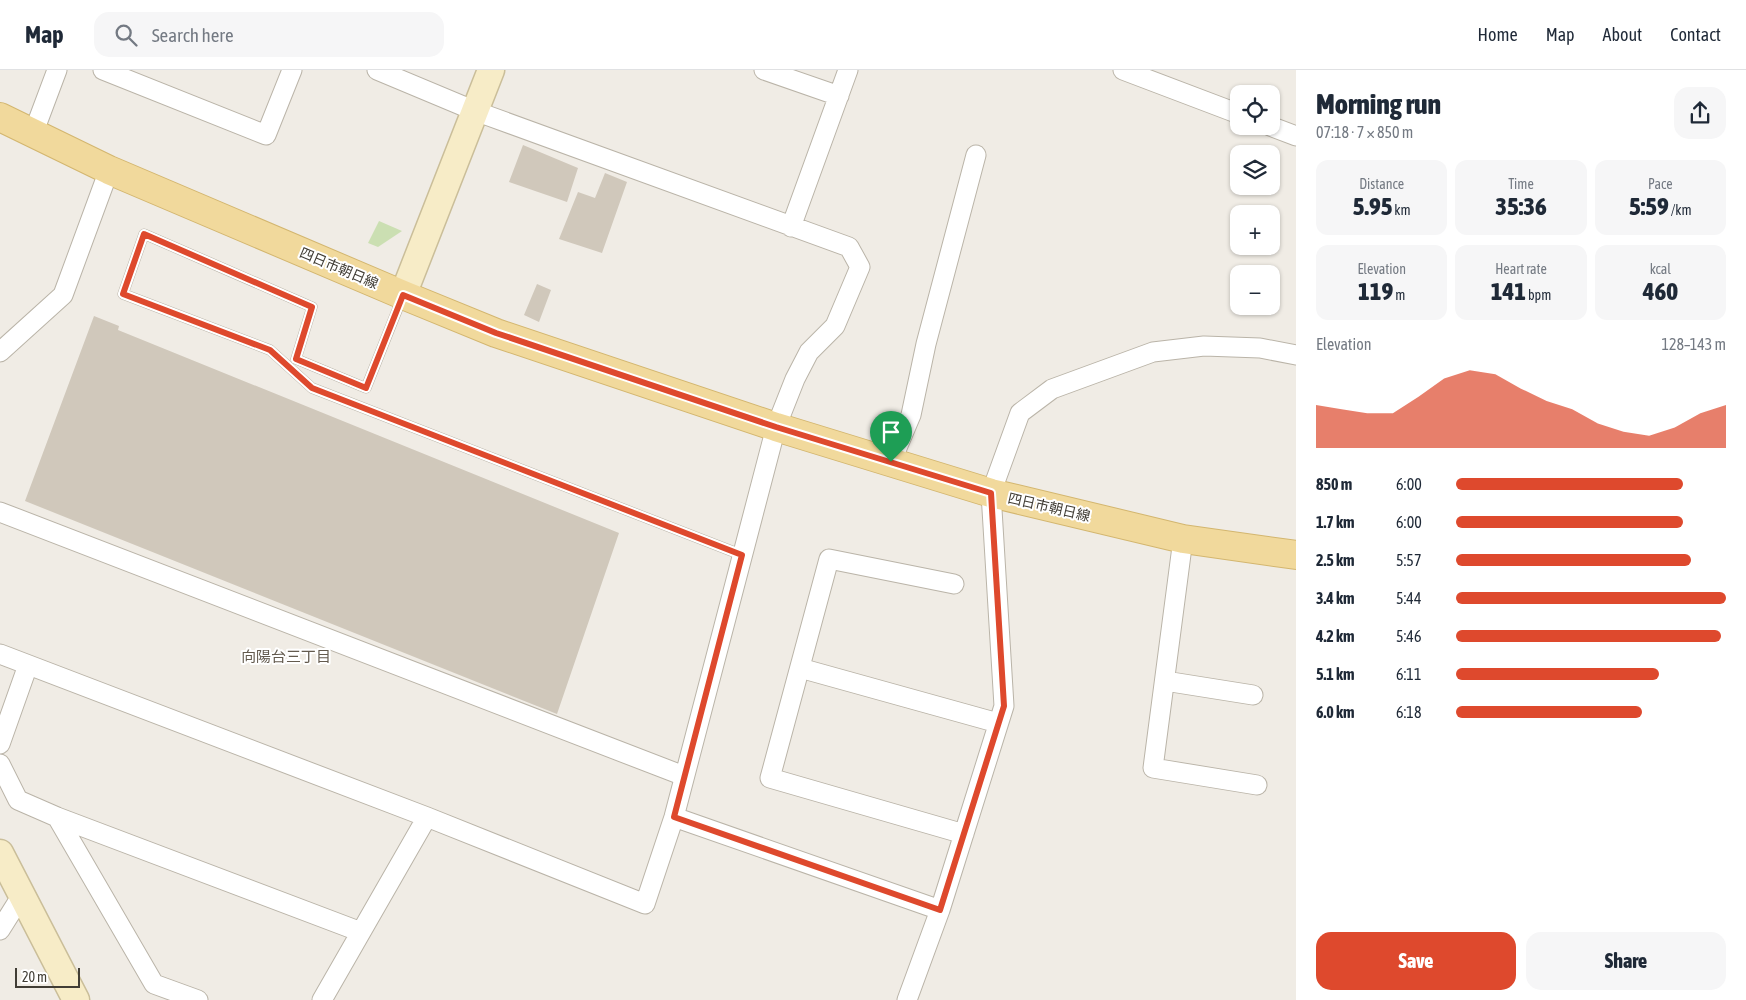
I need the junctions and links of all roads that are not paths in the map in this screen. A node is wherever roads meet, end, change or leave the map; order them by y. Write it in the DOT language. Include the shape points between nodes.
graph roads {
  1 [pos="57,70"];
  2 [pos="103,70"];
  3 [pos="292,70"];
  4 [pos="377,70"];
  5 [pos="491,70"];
  6 [pos="764,70"];
  7 [pos="848,70"];
  8 [pos="1123,70"];
  9 [pos="839,96"];
  10 [pos="475,111"];
  11 [pos="1230,111"];
  12 [pos="0,117"];
  13 [pos="1280,130"];
  14 [pos="33,134"];
  15 [pos="1296,136"];
  16 [pos="976,155"];
  17 [pos="109,170"];
  18 [pos="791,227"];
  19 [pos="403,295"];
  20 [pos="0,352"];
  21 [pos="1296,355"];
  22 [pos="776,427"];
  23 [pos="891,462"];
  24 [pos="991,493"];
  25 [pos="0,512"];
  26 [pos="1183,539"];
  27 [pos="742,555"];
  28 [pos="1296,555"];
  29 [pos="954,584"];
  30 [pos="0,654"];
  31 [pos="28,666"];
  32 [pos="800,668"];
  33 [pos="1165,681"];
  34 [pos="1254,695"];
  35 [pos="998,723"];
  36 [pos="0,744"];
  37 [pos="0,764"];
  38 [pos="684,776"];
  39 [pos="1257,785"];
  40 [pos="427,817"];
  41 [pos="674,817"];
  42 [pos="57,818"];
  43 [pos="964,834"];
  44 [pos="0,853"];
  45 [pos="22,895"];
  46 [pos="940,910"];
  47 [pos="0,930"];
  48 [pos="361,932"];
  49 [pos="76,1000"];
  50 [pos="198,1000"];
  51 [pos="322,1000"];
  52 [pos="907,1000"];
  1 -- 14 [label="street"];
  2 -- 3 [label="street" via="266,135"];
  4 -- 10 [label="street"];
  5 -- 10 [label="street"];
  6 -- 9 [label="street"];
  7 -- 9 [label="street"];
  8 -- 11 [label="street"];
  9 -- 18 [label="street"];
  10 -- 18 [label="street"];
  10 -- 19 [label="street"];
  12 -- 14 [label="main road, 四日市朝日線"];
  13 -- 15 [label="street"];
  14 -- 17 [label="main road, 四日市朝日線"];
  16 -- 23 [label="street" via="926,344 911,415"];
  17 -- 19 [label="main road, 四日市朝日線"];
  17 -- 20 [label="street" via="63,294"];
  18 -- 22 [label="street" via="849,247 860,267 835,326 809,352"];
  19 -- 22 [label="main road, 四日市朝日線" via="496,333"];
  19 -- 27 [label="lane" via="366,388 296,359 312,307 144,234 123,294 270,350 312,388"];
  21 -- 24 [label="street" via="1260,348 1204,346 1153,352 1052,389 1020,413"];
  22 -- 23 [label="main road, 四日市朝日線"];
  22 -- 27 [label="street"];
  23 -- 24 [label="main road, 四日市朝日線"];
  24 -- 26 [label="main road, 四日市朝日線"];
  24 -- 35 [label="street" via="1004,706"];
  25 -- 38 [label="street"];
  26 -- 28 [label="main road, 四日市朝日線"];
  26 -- 33 [label="street"];
  27 -- 38 [label="street"];
  29 -- 32 [label="street" via="829,559"];
  30 -- 31 [label="street"];
  31 -- 36 [label="street"];
  31 -- 40 [label="street"];
  32 -- 35 [label="street"];
  32 -- 43 [label="street" via="770,778"];
  33 -- 34 [label="street"];
  33 -- 39 [label="street" via="1153,768"];
  35 -- 43 [label="street"];
  37 -- 42 [label="street" via="18,800"];
  38 -- 41 [label="street"];
  40 -- 41 [label="street" via="645,904"];
  40 -- 48 [label="street"];
  41 -- 46 [label="street"];
  42 -- 48 [label="street"];
  42 -- 50 [label="street" via="154,984"];
  43 -- 46 [label="street"];
  44 -- 45 [label="street"];
  45 -- 47 [label="street"];
  45 -- 49 [label="street"];
  46 -- 52 [label="street"];
  48 -- 51 [label="street"];
}
